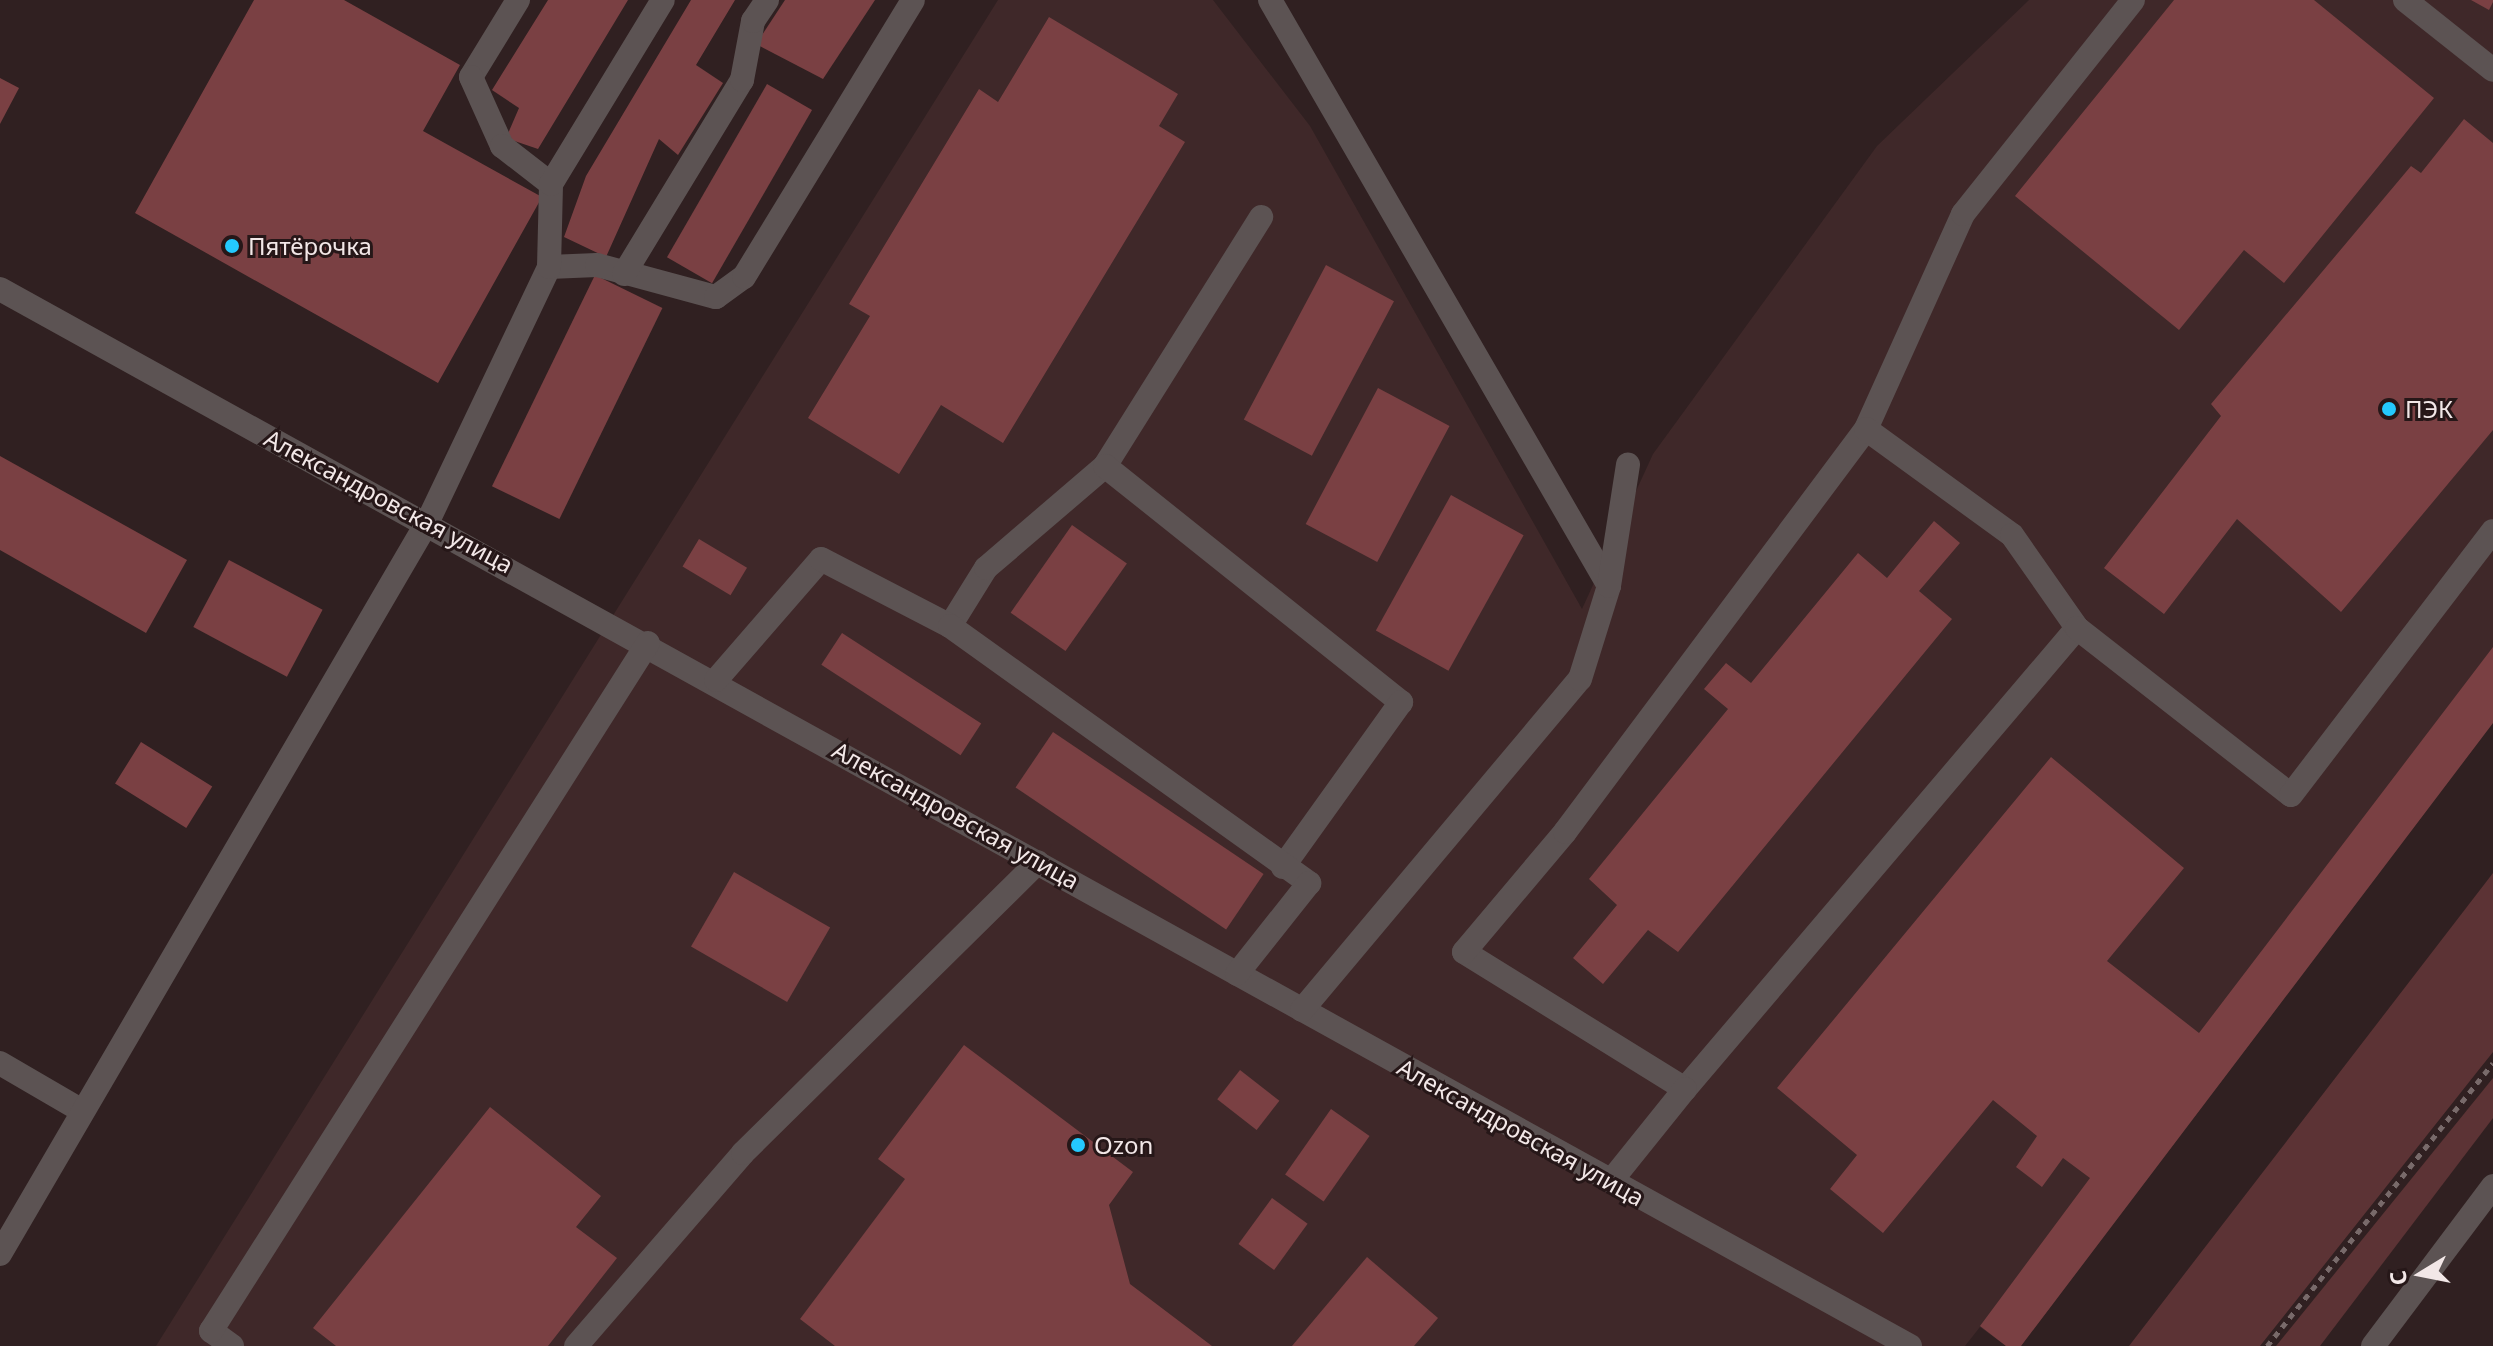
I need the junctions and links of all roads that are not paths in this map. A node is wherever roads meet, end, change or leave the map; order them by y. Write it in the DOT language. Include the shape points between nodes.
graph roads {
  1 [pos="518,0"];
  2 [pos="663,0"];
  3 [pos="767,0"];
  4 [pos="913,0"];
  5 [pos="1270,0"];
  6 [pos="2133,0"];
  7 [pos="2405,0"];
  8 [pos="2492,68"];
  9 [pos="551,184"];
  10 [pos="1261,217"];
  11 [pos="549,267"];
  12 [pos="624,274"];
  13 [pos="0,289"];
  14 [pos="1866,429"];
  15 [pos="1628,464"];
  16 [pos="1105,466"];
  17 [pos="428,521"];
  18 [pos="2493,531"];
  19 [pos="1609,586"];
  20 [pos="950,626"];
  21 [pos="2077,628"];
  22 [pos="648,643"];
  23 [pos="716,680"];
  24 [pos="1038,862"];
  25 [pos="1283,867"];
  26 [pos="1237,974"];
  27 [pos="1302,1010"];
  28 [pos="0,1063"];
  29 [pos="1685,1089"];
  30 [pos="82,1111"];
  31 [pos="1611,1181"];
  32 [pos="2493,1186"];
  33 [pos="0,1254"];
  34 [pos="232,1346"];
  35 [pos="576,1346"];
  36 [pos="1910,1346"];
  37 [pos="2373,1346"];
  1 -- 9 [label="street" via="471,77 502,146"];
  2 -- 9 [label="street"];
  3 -- 12 [label="street" via="753,21 742,80"];
  4 -- 12 [label="street" via="744,277 716,297"];
  5 -- 19 [label="street"];
  6 -- 14 [label="street" via="1963,214"];
  7 -- 8 [label="street"];
  9 -- 11 [label="street"];
  10 -- 16 [label="street"];
  11 -- 12 [label="street" via="597,265"];
  11 -- 17 [label="street"];
  13 -- 17 [label="street, Александровская улица"];
  14 -- 21 [label="street" via="2012,535"];
  14 -- 29 [label="street" via="1565,832 1464,952"];
  15 -- 19 [label="street"];
  16 -- 20 [label="street" via="986,568"];
  16 -- 25 [label="street" via="1401,702"];
  17 -- 22 [label="street, Александровская улица"];
  17 -- 30 [label="street"];
  18 -- 21 [label="street" via="2291,795"];
  19 -- 27 [label="street" via="1580,679"];
  20 -- 23 [label="street" via="821,559"];
  20 -- 25 [label="street"];
  21 -- 29 [label="street"];
  22 -- 23 [label="street, Александровская улица"];
  22 -- 34 [label="street" via="211,1331"];
  23 -- 24 [label="street, Александровская улица"];
  24 -- 26 [label="street, Александровская улица"];
  24 -- 35 [label="street" via="743,1153"];
  25 -- 26 [label="street" via="1309,883"];
  26 -- 27 [label="street, Александровская улица"];
  27 -- 31 [label="street, Александровская улица"];
  28 -- 30 [label="street"];
  29 -- 31 [label="street"];
  30 -- 33 [label="street"];
  31 -- 36 [label="street, Александровская улица"];
  32 -- 37 [label="street"];
}
